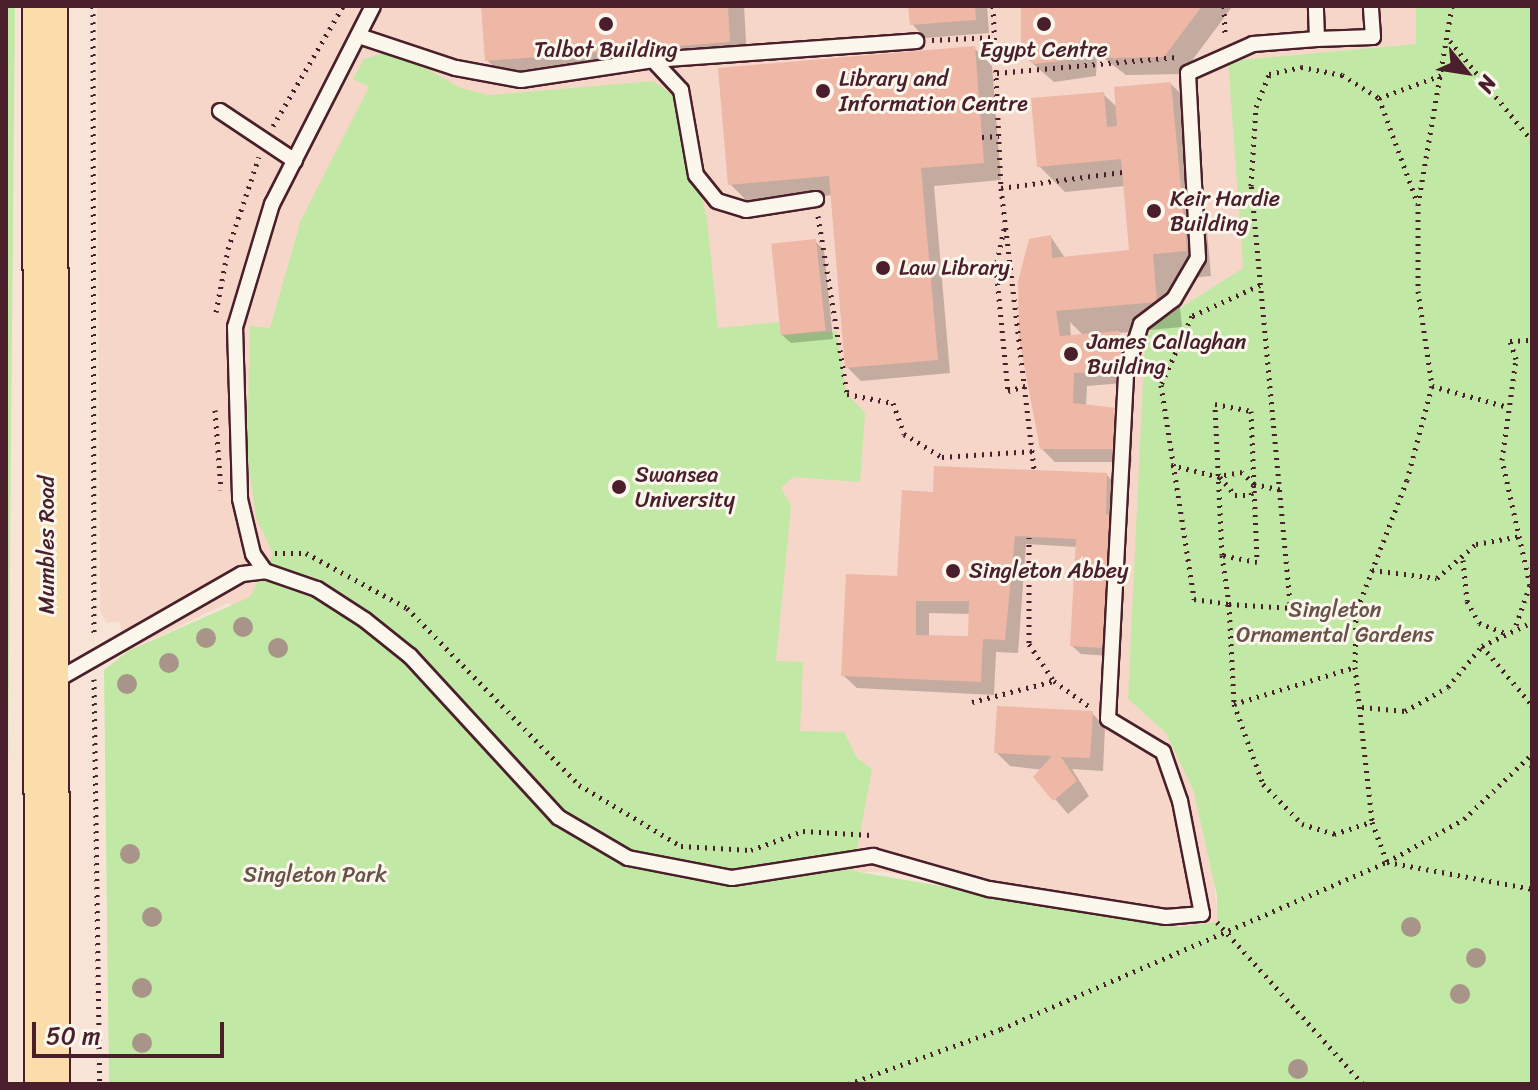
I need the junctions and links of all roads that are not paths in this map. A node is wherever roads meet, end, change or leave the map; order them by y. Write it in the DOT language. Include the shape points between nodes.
graph roads {
  1 [pos="45,6"];
  2 [pos="373,6"];
  3 [pos="1316,6"];
  4 [pos="1371,6"];
  5 [pos="359,36"];
  6 [pos="1317,39"];
  7 [pos="916,41"];
  8 [pos="653,60"];
  9 [pos="220,111"];
  10 [pos="295,161"];
  11 [pos="816,199"];
  12 [pos="265,571"];
  13 [pos="48,685"];
  14 [pos="47,1084"];
  1 -- 13 [label="main road, Mumbles Road"];
  2 -- 5 [label="lane"];
  3 -- 6 [label="lane"];
  4 -- 6 [label="lane" via="1373,37"];
  5 -- 8 [label="lane" via="456,68 521,80"];
  5 -- 10 [label="lane"];
  6 -- 12 [label="lane" via="1226,54 1188,73 1198,258 1174,299 1141,324 1126,371 1108,719 1163,752 1196,862 1202,914 1166,917 989,889 851,854 732,878 677,871 594,842 558,817 410,656 317,589"];
  7 -- 8 [label="lane"];
  8 -- 11 [label="lane" via="681,90 696,175 717,201 746,210"];
  9 -- 10 [label="lane"];
  10 -- 12 [label="lane" via="272,204 235,327 239,484 253,554"];
  12 -- 13 [label="lane" via="242,574"];
  13 -- 14 [label="main road, Mumbles Road"];
}
